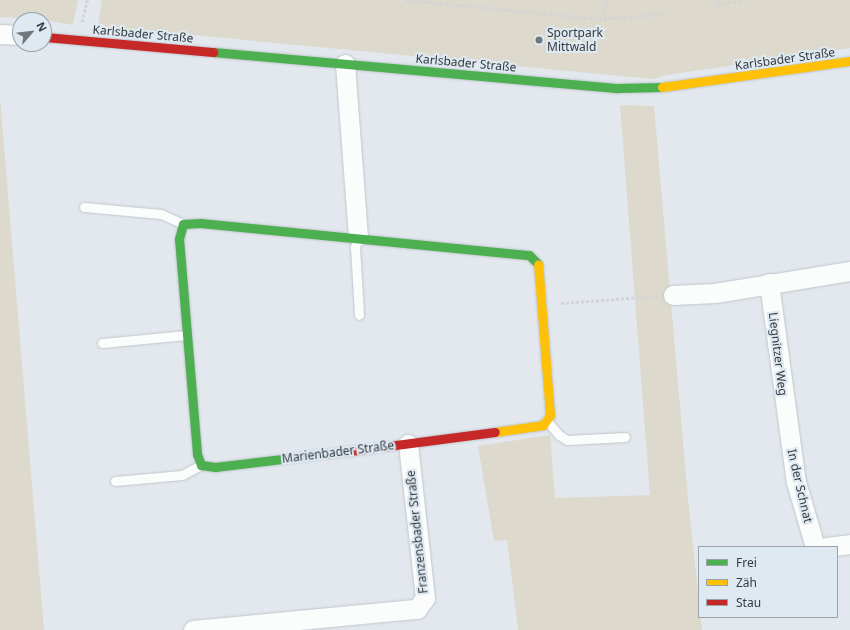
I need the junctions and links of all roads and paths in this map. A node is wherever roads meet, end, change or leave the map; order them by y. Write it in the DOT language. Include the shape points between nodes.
graph roads {
  1 [pos="405,0"];
  2 [pos="606,0"];
  3 [pos="717,0"];
  4 [pos="742,0"];
  5 [pos="662,14"];
  6 [pos="604,19"];
  7 [pos="0,34"];
  8 [pos="12,35"];
  9 [pos="52,38"];
  10 [pos="850,61"];
  11 [pos="345,64"];
  12 [pos="84,207"];
  13 [pos="183,224"];
  14 [pos="358,236"];
  15 [pos="850,271"];
  16 [pos="769,283"];
  17 [pos="673,295"];
  18 [pos="542,304"];
  19 [pos="359,315"];
  20 [pos="187,335"];
  21 [pos="102,343"];
  22 [pos="546,420"];
  23 [pos="787,425"];
  24 [pos="625,437"];
  25 [pos="408,444"];
  26 [pos="201,465"];
  27 [pos="116,481"];
  28 [pos="850,544"];
  29 [pos="815,546"];
  30 [pos="834,546"];
  31 [pos="193,630"];
  1 -- 6 [label="path"];
  2 -- 6 [label="path"];
  3 -- 4 [label="path" via="718,4"];
  5 -- 6 [label="path"];
  7 -- 8 [label="street"];
  9 -- 11 [label="street, Karlsbader Straße"];
  10 -- 11 [label="street, Karlsbader Straße" via="650,89 610,88"];
  11 -- 14 [label="street"];
  12 -- 13 [label="lane" via="161,214"];
  13 -- 14 [label="street" via="200,222"];
  13 -- 20 [label="street" via="178,239"];
  14 -- 18 [label="street" via="529,255 540,265"];
  14 -- 19 [label="lane" via="355,247"];
  15 -- 16 [label="street"];
  16 -- 17 [label="street" via="716,293"];
  16 -- 23 [label="street, Liegnitzer Weg"];
  17 -- 18 [label="path"];
  18 -- 22 [label="street" via="550,415"];
  20 -- 21 [label="lane"];
  20 -- 26 [label="street" via="197,454"];
  22 -- 24 [label="lane" via="567,440"];
  22 -- 25 [label="street, Marienbader Straße" via="543,425"];
  23 -- 29 [label="street, In der Schnat" via="796,482"];
  25 -- 26 [label="street, Marienbader Straße" via="215,467"];
  25 -- 31 [label="street, Franzensbader Straße" via="425,598 417,609"];
  26 -- 27 [label="lane" via="182,475"];
  28 -- 30 [label="street"];
}
